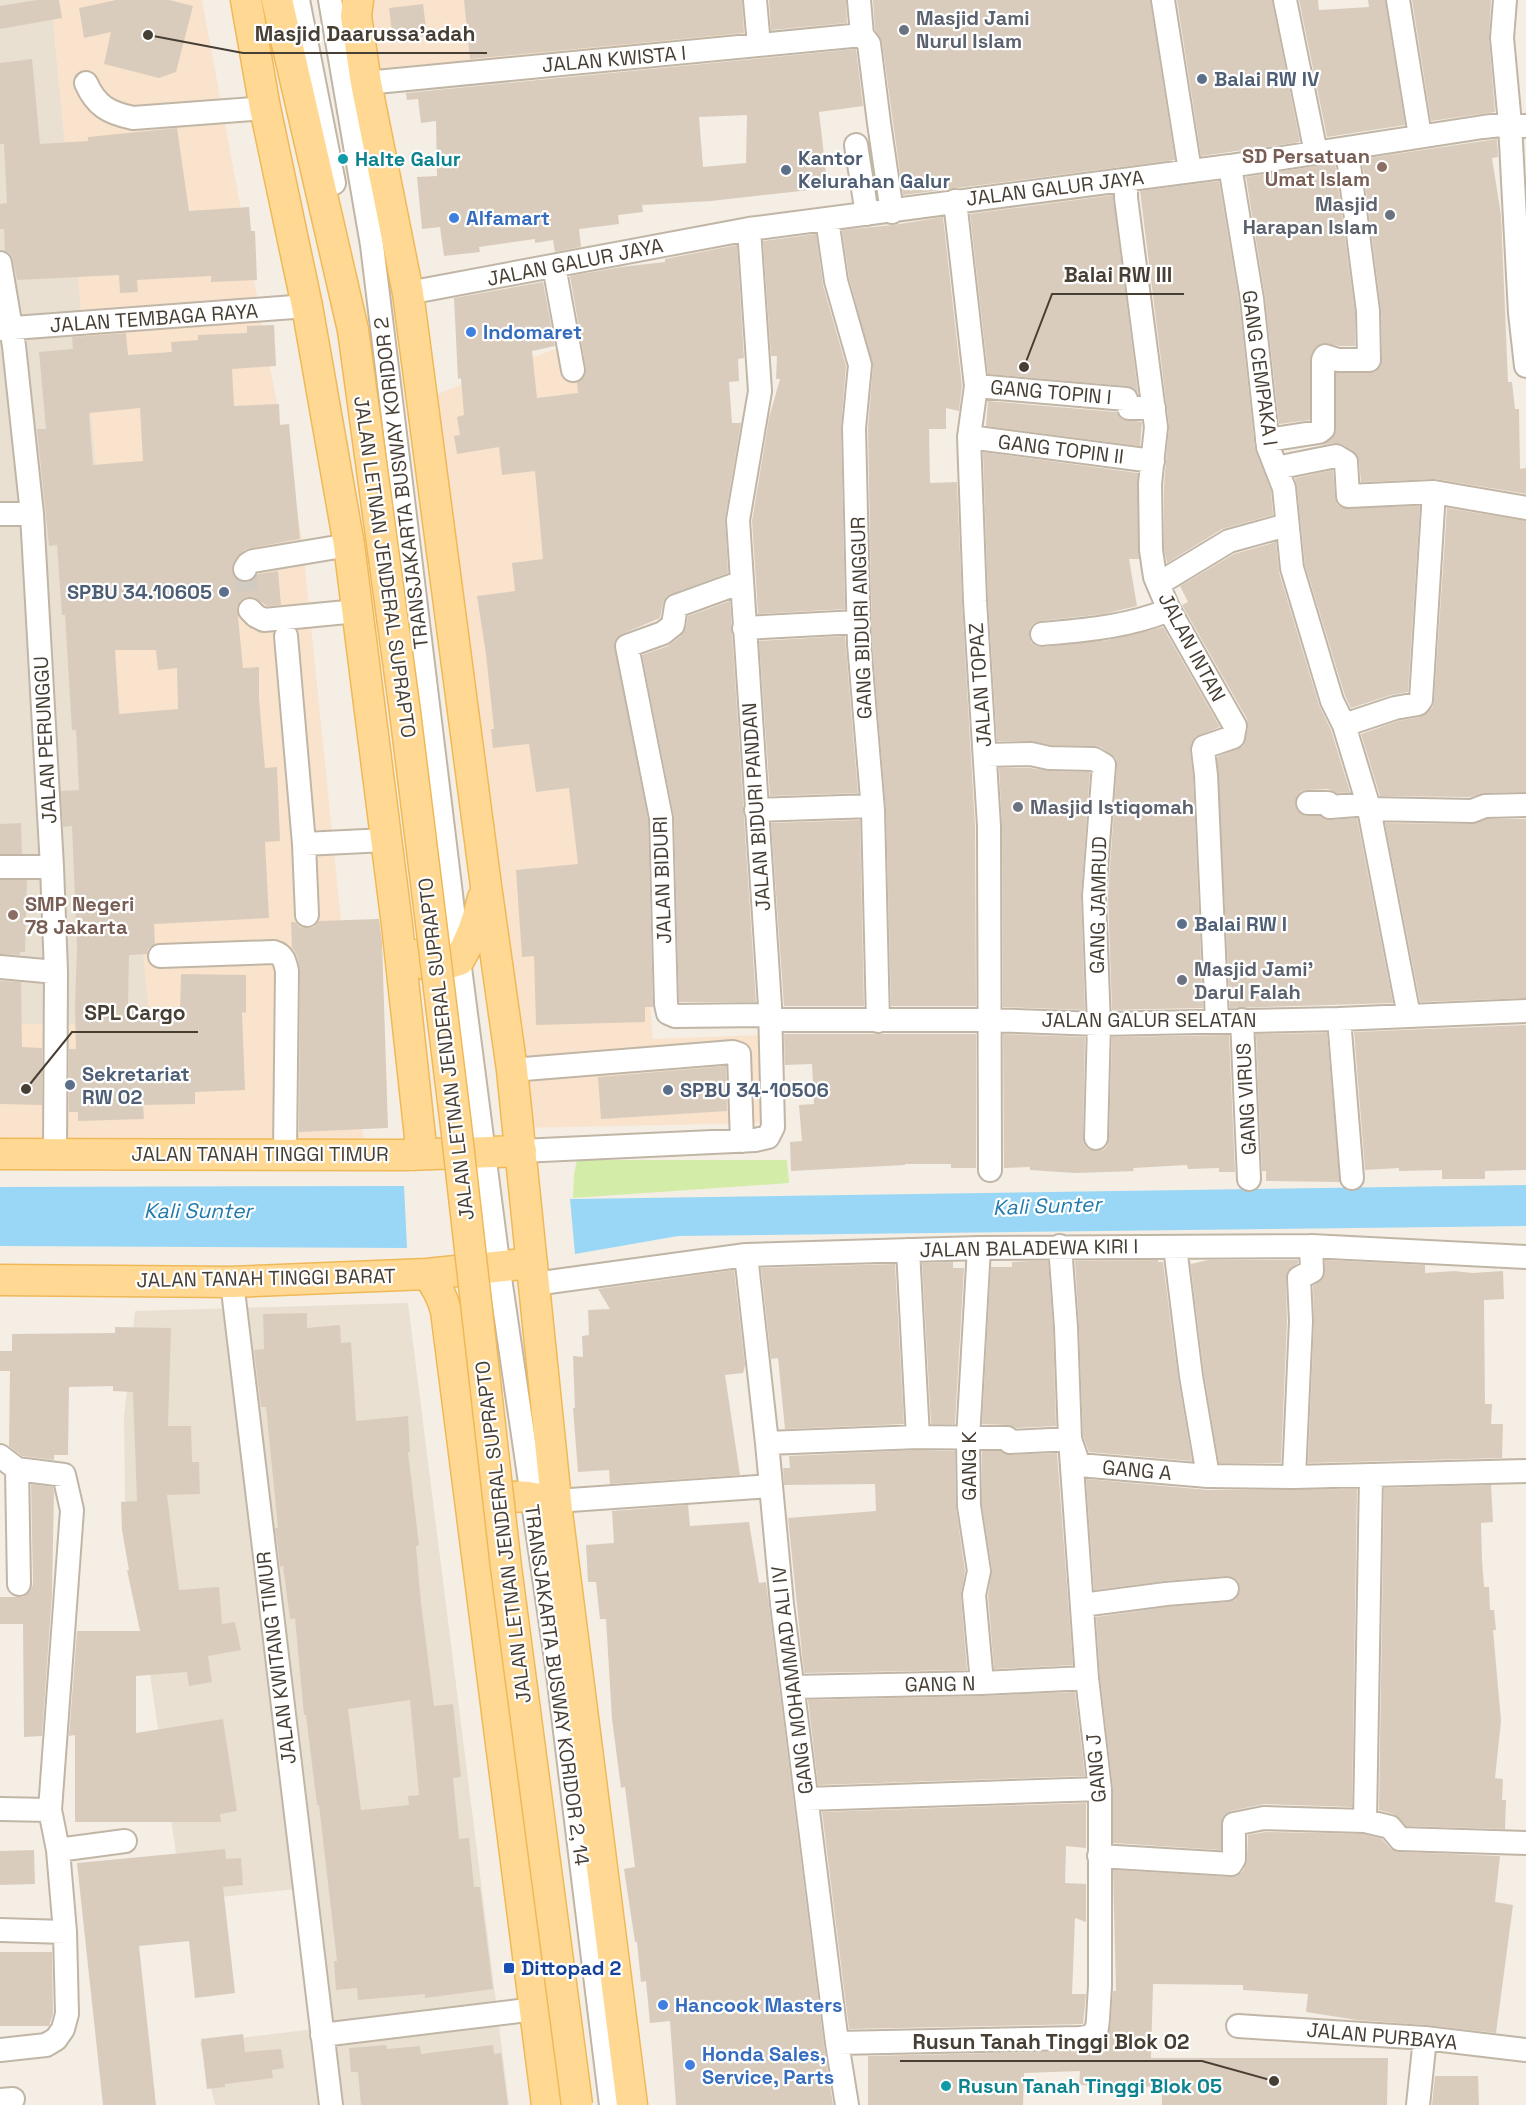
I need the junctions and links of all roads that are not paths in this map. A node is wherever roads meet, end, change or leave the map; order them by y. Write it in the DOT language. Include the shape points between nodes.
graph roads {
  1 [pos="246,0"];
  2 [pos="277,0"];
  3 [pos="298,0"];
  4 [pos="330,0"];
  5 [pos="755,0"];
  6 [pos="859,0"];
  7 [pos="1162,0"];
  8 [pos="1285,0"];
  9 [pos="1398,0"];
  10 [pos="1504,0"];
  11 [pos="354,5"];
  12 [pos="862,35"];
  13 [pos="759,45"];
  14 [pos="86,83"];
  15 [pos="366,83"];
  16 [pos="265,108"];
  17 [pos="1518,125"];
  18 [pos="1420,136"];
  19 [pos="856,145"];
  20 [pos="1347,149"];
  21 [pos="1316,153"];
  22 [pos="1230,166"];
  23 [pos="1190,171"];
  24 [pos="1126,180"];
  25 [pos="955,201"];
  26 [pos="892,212"];
  27 [pos="867,214"];
  28 [pos="827,219"];
  29 [pos="749,229"];
  30 [pos="0,263"];
  31 [pos="555,266"];
  32 [pos="408,292"];
  33 [pos="307,306"];
  34 [pos="353,325"];
  35 [pos="5,329"];
  36 [pos="1526,366"];
  37 [pos="573,370"];
  38 [pos="976,386"];
  39 [pos="1154,408"];
  40 [pos="969,437"];
  41 [pos="1267,440"];
  42 [pos="1153,461"];
  43 [pos="1276,468"];
  44 [pos="1434,492"];
  45 [pos="1526,507"];
  46 [pos="0,514"];
  47 [pos="32,514"];
  48 [pos="1287,525"];
  49 [pos="349,545"];
  50 [pos="245,569"];
  51 [pos="742,582"];
  52 [pos="1158,584"];
  53 [pos="250,610"];
  54 [pos="1168,610"];
  55 [pos="357,611"];
  56 [pos="858,622"];
  57 [pos="744,628"];
  58 [pos="1042,634"];
  59 [pos="286,636"];
  60 [pos="1344,725"];
  61 [pos="984,755"];
  62 [pos="1308,803"];
  63 [pos="1526,805"];
  64 [pos="872,806"];
  65 [pos="1368,807"];
  66 [pos="756,810"];
  67 [pos="386,840"];
  68 [pos="304,844"];
  69 [pos="0,867"];
  70 [pos="52,867"];
  71 [pos="486,886"];
  72 [pos="307,915"];
  73 [pos="397,925"];
  74 [pos="160,956"];
  75 [pos="459,960"];
  76 [pos="0,967"];
  77 [pos="56,972"];
  78 [pos="1526,1011"];
  79 [pos="1408,1016"];
  80 [pos="771,1018"];
  81 [pos="1340,1018"];
  82 [pos="989,1020"];
  83 [pos="1217,1020"];
  84 [pos="1242,1020"];
  85 [pos="878,1021"];
  86 [pos="1099,1024"];
  87 [pos="512,1070"];
  88 [pos="1096,1138"];
  89 [pos="742,1141"];
  90 [pos="520,1151"];
  91 [pos="485,1152"];
  92 [pos="285,1153"];
  93 [pos="0,1154"];
  94 [pos="55,1154"];
  95 [pos="415,1155"];
  96 [pos="990,1170"];
  97 [pos="1352,1178"];
  98 [pos="1249,1179"];
  99 [pos="1060,1246"];
  100 [pos="1311,1246"];
  101 [pos="1175,1247"];
  102 [pos="979,1248"];
  103 [pos="908,1250"];
  104 [pos="746,1255"];
  105 [pos="1526,1257"];
  106 [pos="499,1266"];
  107 [pos="533,1273"];
  108 [pos="427,1274"];
  109 [pos="0,1280"];
  110 [pos="232,1281"];
  111 [pos="918,1437"];
  112 [pos="968,1439"];
  113 [pos="1070,1439"];
  114 [pos="767,1443"];
  115 [pos="8,1463"];
  116 [pos="1526,1471"];
  117 [pos="1208,1476"];
  118 [pos="1371,1476"];
  119 [pos="1294,1477"];
  120 [pos="771,1486"];
  121 [pos="548,1506"];
  122 [pos="472,1517"];
  123 [pos="19,1584"];
  124 [pos="1227,1589"];
  125 [pos="1082,1605"];
  126 [pos="1087,1678"];
  127 [pos="982,1683"];
  128 [pos="793,1687"];
  129 [pos="1100,1789"];
  130 [pos="807,1798"];
  131 [pos="0,1809"];
  132 [pos="50,1810"];
  133 [pos="1365,1821"];
  134 [pos="124,1841"];
  135 [pos="1526,1843"];
  136 [pos="58,1850"];
  137 [pos="1099,1856"];
  138 [pos="0,1930"];
  139 [pos="65,1932"];
  140 [pos="534,2009"];
  141 [pos="1238,2026"];
  142 [pos="322,2035"];
  143 [pos="1425,2038"];
  144 [pos="837,2043"];
  145 [pos="1522,2049"];
  146 [pos="0,2050"];
  147 [pos="331,2105"];
  148 [pos="548,2105"];
  149 [pos="577,2105"];
  150 [pos="611,2105"];
  151 [pos="632,2105"];
  152 [pos="847,2105"];
  153 [pos="1418,2105"];
  1 -- 16 [label="main road, JALAN LETNAN JENDERAL SUPRAPTO"];
  2 -- 34 [label="main road, JALAN LETNAN JENDERAL SUPRAPTO"];
  3 -- 34 [label="street, TRANSJAKARTA BUSWAY KORIDOR 2" via="350,266"];
  4 -- 75 [label="street, TRANSJAKARTA BUSWAY KORIDOR 2" via="372,245"];
  5 -- 13 [label="street"];
  6 -- 12 [label="street"];
  7 -- 23 [label="street"];
  8 -- 21 [label="street"];
  9 -- 18 [label="street"];
  10 -- 17 [label="street" via="1502,38"];
  11 -- 15 [label="main road"];
  12 -- 13 [label="street, JALAN KWISTA I"];
  12 -- 26 [label="street" via="869,44"];
  13 -- 15 [label="street, JALAN KWISTA I"];
  14 -- 16 [label="street" via="104,108 133,118"];
  15 -- 32 [label="main road"];
  16 -- 33 [label="main road, JALAN LETNAN JENDERAL SUPRAPTO"];
  17 -- 18 [label="street, JALAN GALUR JAYA"];
  17 -- 36 [label="street" via="1520,313"];
  18 -- 20 [label="street, JALAN GALUR JAYA"];
  19 -- 27 [label="street"];
  20 -- 21 [label="street, JALAN GALUR JAYA"];
  20 -- 41 [label="street" via="1368,311 1369,360 1325,356 1323,429"];
  21 -- 22 [label="street, JALAN GALUR JAYA"];
  22 -- 23 [label="street, JALAN GALUR JAYA"];
  22 -- 41 [label="street, GANG CEMPAKA I" via="1252,299"];
  23 -- 24 [label="street, JALAN GALUR JAYA"];
  24 -- 25 [label="street, JALAN GALUR JAYA"];
  24 -- 39 [label="street, JALAN INTAN"];
  25 -- 26 [label="street, JALAN GALUR JAYA"];
  25 -- 38 [label="street, JALAN TOPAZ"];
  26 -- 27 [label="street, JALAN GALUR JAYA"];
  27 -- 28 [label="street, JALAN GALUR JAYA"];
  28 -- 29 [label="street, JALAN GALUR JAYA"];
  28 -- 56 [label="street, GANG BIDURI ANGGUR" via="836,281 860,365 854,428"];
  29 -- 31 [label="street, JALAN GALUR JAYA"];
  29 -- 51 [label="street, JALAN BIDURI PANDAN" via="760,380 739,507"];
  30 -- 35 [label="street, JALAN PERUNGGU"];
  31 -- 32 [label="street, JALAN GALUR JAYA"];
  31 -- 37 [label="street"];
  32 -- 71 [label="main road"];
  33 -- 35 [label="street, JALAN TEMBAGA RAYA"];
  33 -- 49 [label="main road, JALAN LETNAN JENDERAL SUPRAPTO"];
  34 -- 149 [label="main road, JALAN LETNAN JENDERAL SUPRAPTO, bridge" via="405,712 506,1567"];
  35 -- 47 [label="street, JALAN PERUNGGU"];
  38 -- 39 [label="street, GANG TOPIN I" via="1126,399 1129,408"];
  38 -- 40 [label="street, JALAN TOPAZ"];
  39 -- 42 [label="street, JALAN INTAN"];
  40 -- 42 [label="street, GANG TOPIN II"];
  40 -- 61 [label="street, JALAN TOPAZ"];
  41 -- 43 [label="street, GANG CEMPAKA I"];
  42 -- 52 [label="street, JALAN INTAN" via="1151,550"];
  43 -- 44 [label="street" via="1336,456 1346,462 1348,496"];
  43 -- 48 [label="street, GANG CEMPAKA I" via="1284,488"];
  44 -- 45 [label="street"];
  44 -- 60 [label="street" via="1421,700"];
  46 -- 47 [label="street"];
  47 -- 70 [label="street, JALAN PERUNGGU"];
  48 -- 52 [label="street" via="1229,541"];
  48 -- 60 [label="street, GANG CEMPAKA I" via="1292,568 1332,701"];
  49 -- 50 [label="street" via="254,561"];
  49 -- 55 [label="main road, JALAN LETNAN JENDERAL SUPRAPTO"];
  51 -- 57 [label="street, JALAN BIDURI PANDAN"];
  51 -- 80 [label="street, JALAN BIDURI" via="676,606 674,625 627,646 661,818 668,1013"];
  52 -- 54 [label="street, JALAN INTAN"];
  53 -- 55 [label="street" via="264,620"];
  54 -- 58 [label="street" via="1109,627"];
  54 -- 83 [label="street, JALAN INTAN" via="1235,726 1233,737 1203,750"];
  55 -- 67 [label="main road, JALAN LETNAN JENDERAL SUPRAPTO"];
  56 -- 57 [label="street"];
  56 -- 64 [label="street, GANG BIDURI ANGGUR"];
  57 -- 66 [label="street, JALAN BIDURI PANDAN"];
  59 -- 68 [label="street"];
  60 -- 65 [label="street, GANG CEMPAKA I"];
  61 -- 82 [label="street, JALAN TOPAZ" via="989,826"];
  61 -- 86 [label="street, GANG JAMRUD" via="1094,759 1104,765 1094,897"];
  62 -- 65 [label="street"];
  63 -- 65 [label="street" via="1485,806 1472,811"];
  64 -- 66 [label="street"];
  64 -- 85 [label="street, GANG BIDURI ANGGUR"];
  65 -- 79 [label="street, GANG CEMPAKA I"];
  66 -- 80 [label="street, JALAN BIDURI PANDAN"];
  67 -- 68 [label="street"];
  67 -- 73 [label="main road, JALAN LETNAN JENDERAL SUPRAPTO"];
  68 -- 72 [label="street"];
  69 -- 70 [label="street"];
  70 -- 77 [label="street, JALAN PERUNGGU"];
  71 -- 75 [label="main road" via="477,922"];
  71 -- 87 [label="main road"];
  73 -- 75 [label="main road" via="406,946 420,961 436,968"];
  73 -- 95 [label="main road, JALAN LETNAN JENDERAL SUPRAPTO" via="420,1137"];
  74 -- 92 [label="street" via="274,952 285,960"];
  75 -- 91 [label="street, TRANSJAKARTA BUSWAY KORIDOR 2"];
  76 -- 77 [label="street"];
  77 -- 94 [label="street, JALAN PERUNGGU"];
  78 -- 79 [label="street, JALAN GALUR SELATAN"];
  79 -- 81 [label="street, JALAN GALUR SELATAN"];
  80 -- 85 [label="street, JALAN GALUR SELATAN"];
  80 -- 89 [label="street, JALAN BIDURI PANDAN" via="773,1127 768,1137"];
  81 -- 84 [label="street, JALAN GALUR SELATAN"];
  81 -- 97 [label="street"];
  82 -- 85 [label="street, JALAN GALUR SELATAN"];
  82 -- 86 [label="street, JALAN GALUR SELATAN"];
  82 -- 96 [label="street, JALAN TOPAZ"];
  83 -- 84 [label="street, JALAN GALUR SELATAN"];
  83 -- 86 [label="street, JALAN GALUR SELATAN"];
  84 -- 98 [label="street, GANG VIRUS"];
  86 -- 88 [label="street"];
  87 -- 89 [label="street" via="733,1052 739,1054"];
  87 -- 90 [label="main road"];
  89 -- 90 [label="street, JALAN BIDURI PANDAN"];
  90 -- 91 [label="main road, JALAN TANAH TINGGI TIMUR"];
  90 -- 107 [label="main road"];
  91 -- 95 [label="main road, JALAN TANAH TINGGI TIMUR"];
  91 -- 106 [label="street, TRANSJAKARTA BUSWAY KORIDOR 2, 14"];
  92 -- 94 [label="main road, JALAN TANAH TINGGI TIMUR"];
  92 -- 95 [label="main road, JALAN TANAH TINGGI TIMUR"];
  93 -- 94 [label="main road, JALAN TANAH TINGGI TIMUR"];
  99 -- 101 [label="street, JALAN BALADEWA KIRI I"];
  99 -- 102 [label="street, JALAN BALADEWA KIRI I"];
  99 -- 113 [label="street, GANG J"];
  100 -- 101 [label="street, JALAN BALADEWA KIRI I"];
  100 -- 105 [label="street, JALAN BALADEWA KIRI I"];
  100 -- 119 [label="street" via="1312,1271 1299,1278 1301,1321"];
  101 -- 117 [label="street"];
  102 -- 103 [label="street, JALAN BALADEWA KIRI I"];
  102 -- 112 [label="street, GANG K"];
  103 -- 104 [label="street, JALAN BALADEWA KIRI I"];
  103 -- 111 [label="street"];
  104 -- 107 [label="street, JALAN BALADEWA KIRI I"];
  104 -- 114 [label="street, GANG MOHAMMAD ALI IV"];
  106 -- 107 [label="main road, JALAN TANAH TINGGI BARAT"];
  106 -- 108 [label="main road, JALAN TANAH TINGGI BARAT"];
  106 -- 121 [label="street, TRANSJAKARTA BUSWAY KORIDOR 2, 14"];
  107 -- 121 [label="main road"];
  108 -- 110 [label="main road, JALAN TANAH TINGGI BARAT"];
  108 -- 122 [label="main road, JALAN LETNAN JENDERAL SUPRAPTO" via="446,1311"];
  109 -- 110 [label="main road, JALAN TANAH TINGGI BARAT"];
  110 -- 142 [label="street, JALAN KWITANG TIMUR"];
  111 -- 112 [label="street"];
  111 -- 114 [label="street"];
  112 -- 113 [label="street"];
  112 -- 127 [label="street, GANG K" via="969,1506 979,1571 974,1595"];
  113 -- 117 [label="street, GANG A" via="1079,1465"];
  113 -- 125 [label="street, GANG J"];
  114 -- 120 [label="street, GANG MOHAMMAD ALI IV"];
  115 -- 123 [label="street"];
  115 -- 132 [label="street" via="64,1474 72,1510"];
  116 -- 118 [label="street, GANG A"];
  117 -- 119 [label="street, GANG A"];
  118 -- 119 [label="street, GANG A"];
  118 -- 133 [label="street"];
  120 -- 121 [label="street"];
  120 -- 128 [label="street, GANG MOHAMMAD ALI IV"];
  121 -- 122 [label="main road" via="491,1501"];
  121 -- 150 [label="street, TRANSJAKARTA BUSWAY KORIDOR 2, 14" via="557,1666"];
  121 -- 151 [label="main road"];
  122 -- 140 [label="main road, JALAN LETNAN JENDERAL SUPRAPTO"];
  124 -- 125 [label="street"];
  125 -- 126 [label="street, GANG J"];
  126 -- 127 [label="street, GANG N"];
  126 -- 129 [label="street, GANG J"];
  127 -- 128 [label="street, GANG N"];
  128 -- 130 [label="street, GANG MOHAMMAD ALI IV"];
  129 -- 130 [label="street"];
  129 -- 137 [label="street, GANG J"];
  130 -- 144 [label="street, GANG MOHAMMAD ALI IV"];
  131 -- 132 [label="street"];
  132 -- 136 [label="street"];
  133 -- 135 [label="street" via="1390,1827 1400,1839"];
  133 -- 137 [label="street" via="1264,1818 1234,1824 1232,1864"];
  134 -- 136 [label="street"];
  136 -- 139 [label="street"];
  137 -- 144 [label="street, GANG J" via="1100,1986 1097,2028 1091,2036"];
  138 -- 139 [label="street"];
  139 -- 146 [label="street" via="67,2014 63,2029 46,2044"];
  140 -- 142 [label="street"];
  140 -- 148 [label="main road, JALAN LETNAN JENDERAL SUPRAPTO"];
  141 -- 143 [label="street, JALAN PURBAYA"];
  142 -- 147 [label="street, JALAN KWITANG TIMUR"];
  143 -- 145 [label="street, JALAN PURBAYA"];
  143 -- 153 [label="street"];
  144 -- 152 [label="street, GANG MOHAMMAD ALI IV"];
}
